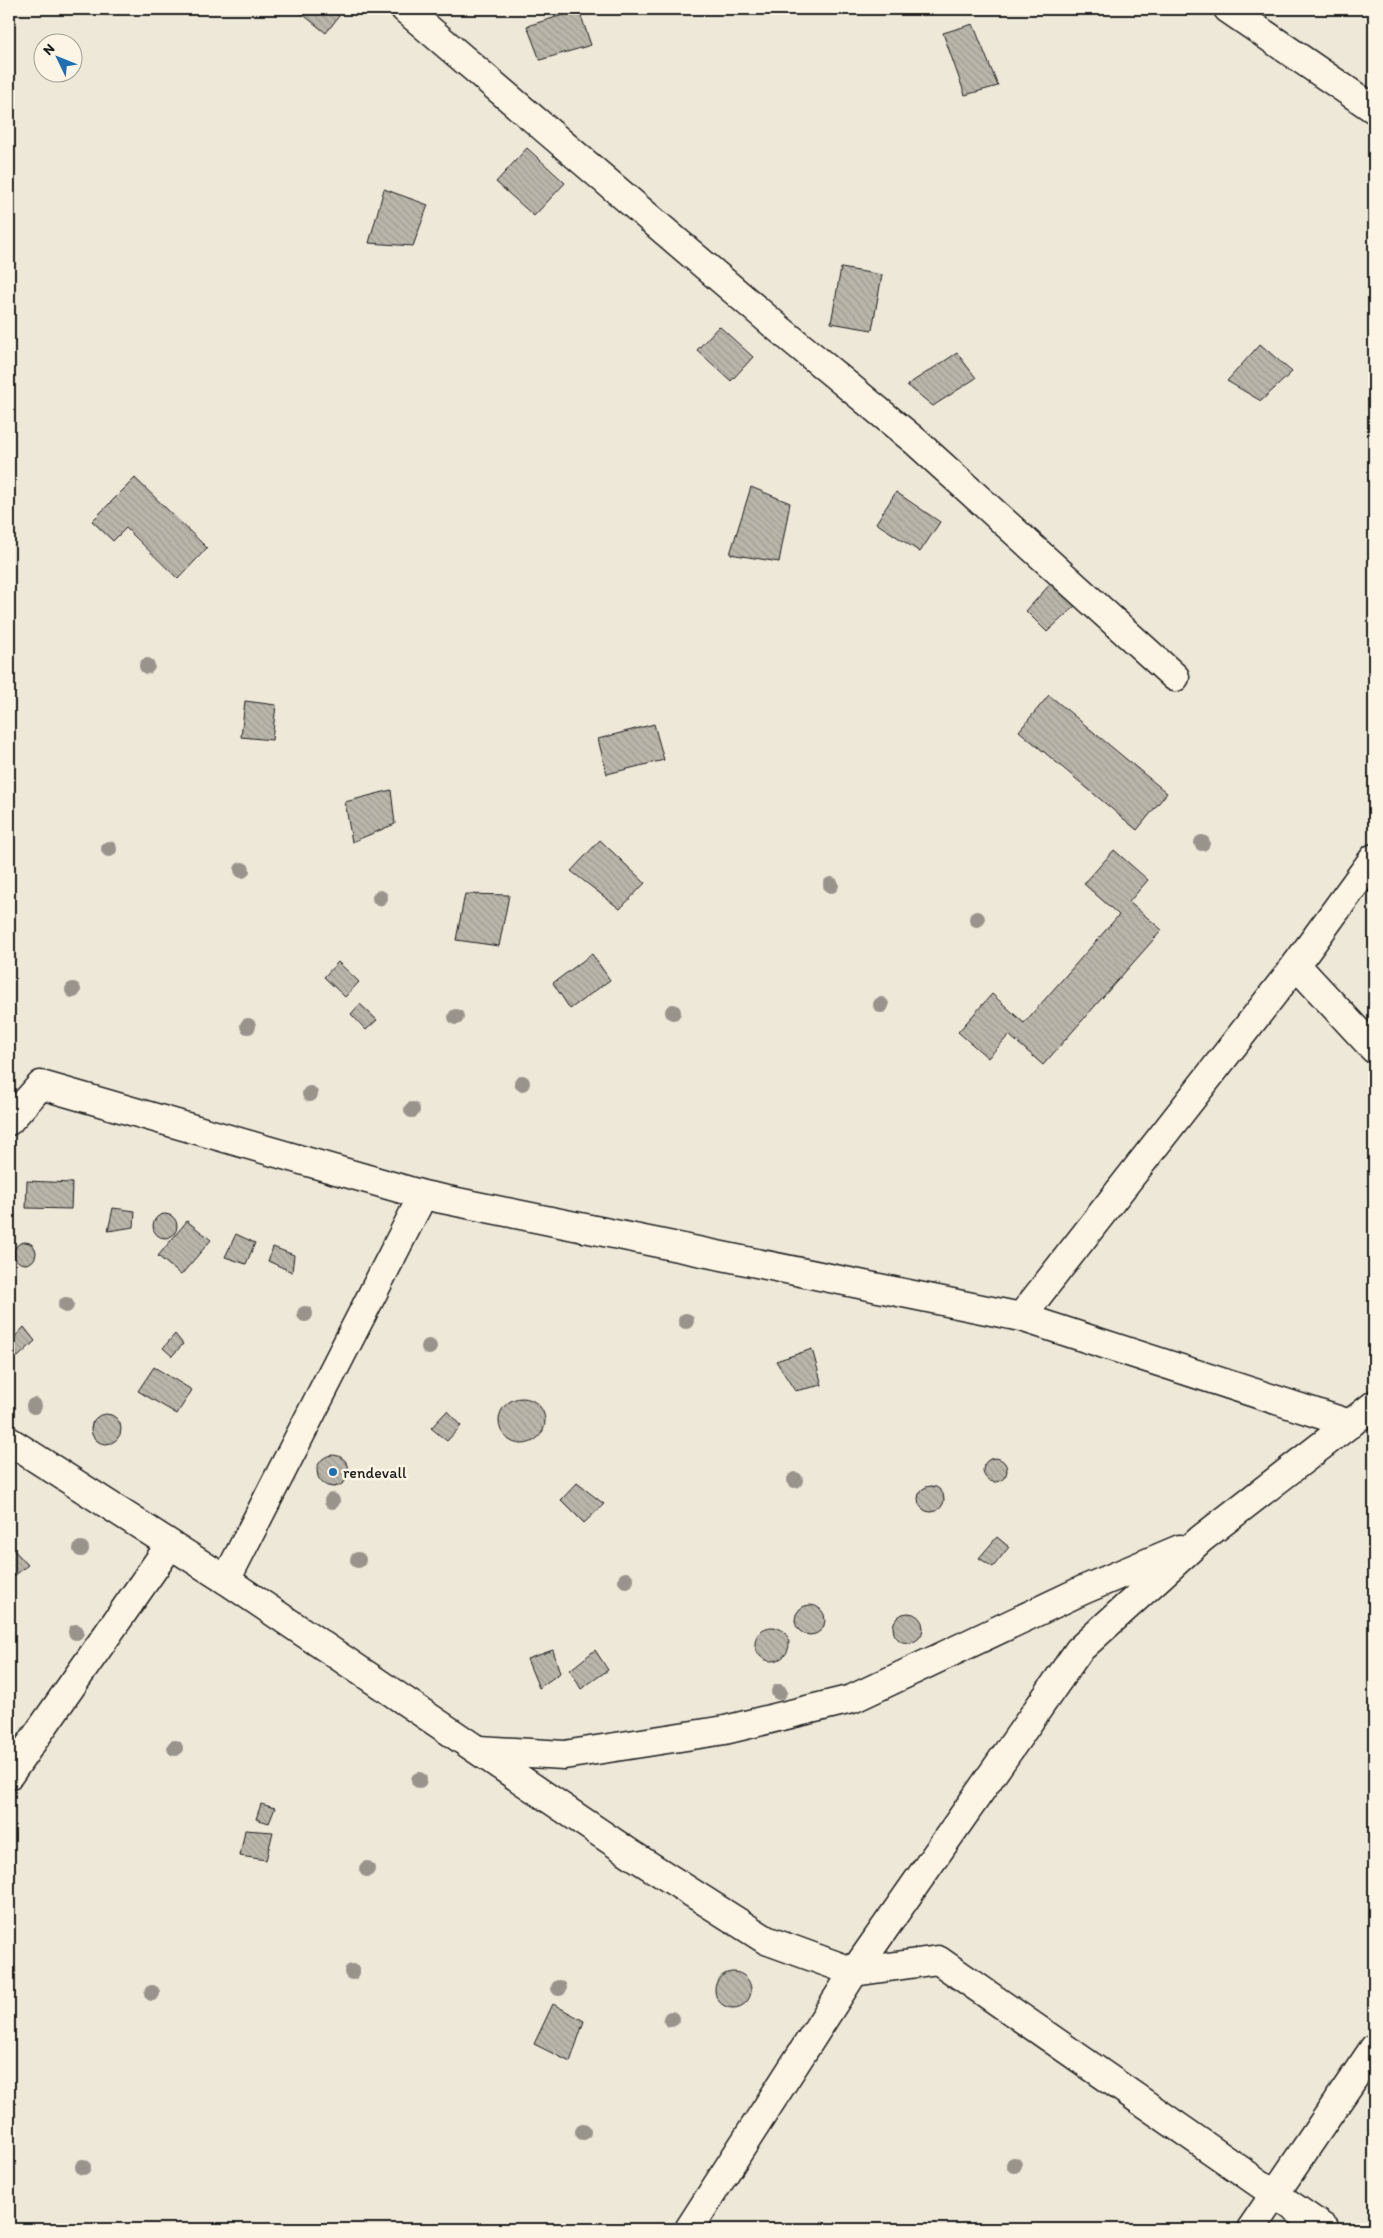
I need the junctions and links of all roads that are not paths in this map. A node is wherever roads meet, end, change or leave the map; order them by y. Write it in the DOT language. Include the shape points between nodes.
graph roads {
  1 [pos="405,9"];
  2 [pos="1228,9"];
  3 [pos="1374,110"];
  4 [pos="1175,677"];
  5 [pos="1374,858"];
  6 [pos="1296,965"];
  7 [pos="1374,1049"];
  8 [pos="9,1121"];
  9 [pos="423,1195"];
  10 [pos="1021,1317"];
  11 [pos="1374,1405"];
  12 [pos="1350,1424"];
  13 [pos="9,1441"];
  14 [pos="1201,1539"];
  15 [pos="170,1545"];
  16 [pos="226,1580"];
  17 [pos="478,1750"];
  18 [pos="9,1775"];
  19 [pos="854,1972"];
  20 [pos="1374,2048"];
  21 [pos="1274,2194"];
  22 [pos="689,2229"];
  23 [pos="1251,2229"];
  24 [pos="1325,2229"];
  1 -- 4 [label="street" via="915,441"];
  2 -- 3 [label="street"];
  5 -- 6 [label="street"];
  6 -- 7 [label="street"];
  6 -- 10 [label="street"];
  8 -- 9 [label="street" via="41,1084"];
  9 -- 10 [label="street"];
  9 -- 16 [label="street"];
  10 -- 12 [label="street"];
  11 -- 12 [label="street"];
  12 -- 14 [label="street"];
  13 -- 15 [label="street"];
  14 -- 17 [label="street" via="1083,1590 852,1699 724,1730 564,1755"];
  14 -- 19 [label="street" via="1079,1650"];
  15 -- 16 [label="street"];
  15 -- 18 [label="street"];
  16 -- 17 [label="street"];
  17 -- 19 [label="street" via="631,1854 766,1940"];
  19 -- 21 [label="street" via="938,1960"];
  19 -- 22 [label="street"];
  20 -- 21 [label="street"];
  21 -- 23 [label="street"];
  21 -- 24 [label="street"];
}
